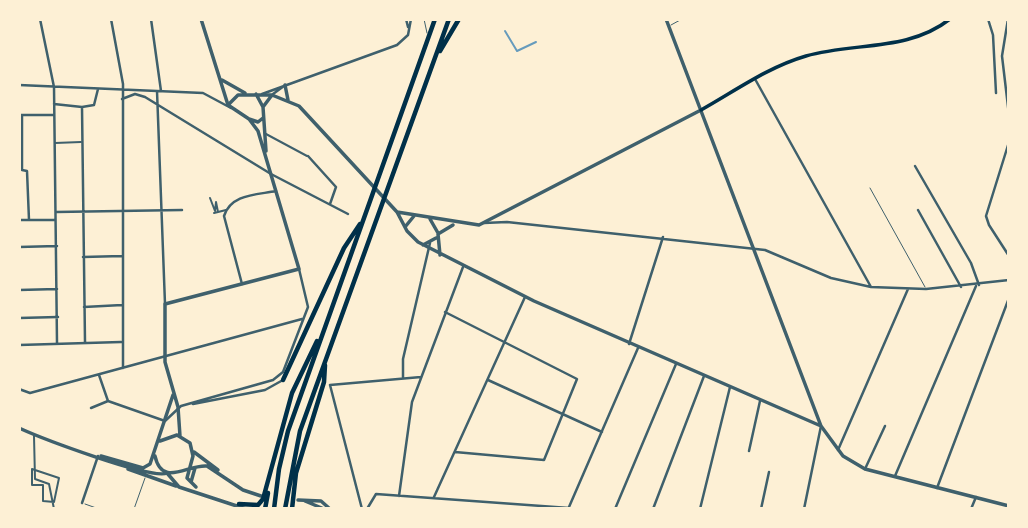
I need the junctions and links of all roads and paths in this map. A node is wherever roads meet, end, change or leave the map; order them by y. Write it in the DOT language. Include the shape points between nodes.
graph roads {
  1 [pos="40,19"];
  2 [pos="111,19"];
  3 [pos="151,19"];
  4 [pos="201,19"];
  5 [pos="409,19"];
  6 [pos="424,19"];
  7 [pos="435,19"];
  8 [pos="449,19"];
  9 [pos="459,19"];
  10 [pos="666,19"];
  11 [pos="682,19"];
  12 [pos="950,19"];
  13 [pos="988,19"];
  14 [pos="1008,19"];
  15 [pos="669,26"];
  16 [pos="429,38"];
  17 [pos="437,56"];
  18 [pos="755,79"];
  19 [pos="222,80"];
  20 [pos="286,84"];
  21 [pos="19,85"];
  22 [pos="54,87"];
  23 [pos="99,89"];
  24 [pos="122,90"];
  25 [pos="159,91"];
  26 [pos="996,93"];
  27 [pos="247,94"];
  28 [pos="259,94"];
  29 [pos="272,95"];
  30 [pos="121,99"];
  31 [pos="288,100"];
  32 [pos="54,104"];
  33 [pos="159,105"];
  34 [pos="82,107"];
  35 [pos="230,107"];
  36 [pos="263,107"];
  37 [pos="701,110"];
  38 [pos="20,115"];
  39 [pos="54,115"];
  40 [pos="1009,115"];
  41 [pos="263,117"];
  42 [pos="249,119"];
  43 [pos="265,133"];
  44 [pos="82,142"];
  45 [pos="1009,142"];
  46 [pos="54,143"];
  47 [pos="308,156"];
  48 [pos="267,160"];
  49 [pos="915,166"];
  50 [pos="21,170"];
  51 [pos="271,174"];
  52 [pos="870,188"];
  53 [pos="276,191"];
  54 [pos="210,198"];
  55 [pos="330,204"];
  56 [pos="182,210"];
  57 [pos="226,210"];
  58 [pos="918,210"];
  59 [pos="122,211"];
  60 [pos="162,211"];
  61 [pos="506,211"];
  62 [pos="56,212"];
  63 [pos="82,212"];
  64 [pos="218,212"];
  65 [pos="397,212"];
  66 [pos="214,213"];
  67 [pos="348,214"];
  68 [pos="414,216"];
  69 [pos="365,217"];
  70 [pos="428,218"];
  71 [pos="19,220"];
  72 [pos="29,220"];
  73 [pos="56,220"];
  74 [pos="507,222"];
  75 [pos="485,223"];
  76 [pos="459,224"];
  77 [pos="405,227"];
  78 [pos="438,236"];
  79 [pos="663,237"];
  80 [pos="430,243"];
  81 [pos="424,245"];
  82 [pos="57,246"];
  83 [pos="19,247"];
  84 [pos="429,249"];
  85 [pos="755,250"];
  86 [pos="440,255"];
  87 [pos="122,256"];
  88 [pos="1009,256"];
  89 [pos="83,257"];
  90 [pos="463,267"];
  91 [pos="299,269"];
  92 [pos="1009,280"];
  93 [pos="242,284"];
  94 [pos="977,286"];
  95 [pos="871,287"];
  96 [pos="961,287"];
  97 [pos="57,289"];
  98 [pos="908,289"];
  99 [pos="926,289"];
  100 [pos="19,290"];
  101 [pos="525,297"];
  102 [pos="1009,298"];
  103 [pos="165,304"];
  104 [pos="122,305"];
  105 [pos="84,307"];
  106 [pos="445,312"];
  107 [pos="58,317"];
  108 [pos="19,318"];
  109 [pos="302,319"];
  110 [pos="327,321"];
  111 [pos="57,342"];
  112 [pos="85,342"];
  113 [pos="122,342"];
  114 [pos="504,342"];
  115 [pos="629,344"];
  116 [pos="19,345"];
  117 [pos="638,348"];
  118 [pos="164,358"];
  119 [pos="326,358"];
  120 [pos="676,364"];
  121 [pos="123,368"];
  122 [pos="99,375"];
  123 [pos="704,376"];
  124 [pos="421,377"];
  125 [pos="403,378"];
  126 [pos="283,380"];
  127 [pos="488,380"];
  128 [pos="730,387"];
  129 [pos="19,389"];
  130 [pos="174,393"];
  131 [pos="108,401"];
  132 [pos="760,401"];
  133 [pos="189,404"];
  134 [pos="91,408"];
  135 [pos="178,408"];
  136 [pos="563,415"];
  137 [pos="166,421"];
  138 [pos="821,426"];
  139 [pos="885,426"];
  140 [pos="19,428"];
  141 [pos="601,432"];
  142 [pos="34,434"];
  143 [pos="180,436"];
  144 [pos="159,442"];
  145 [pos="838,450"];
  146 [pos="749,451"];
  147 [pos="193,452"];
  148 [pos="456,452"];
  149 [pos="154,454"];
  150 [pos="98,456"];
  151 [pos="190,469"];
  152 [pos="865,469"];
  153 [pos="35,470"];
  154 [pos="220,472"];
  155 [pos="769,472"];
  156 [pos="167,473"];
  157 [pos="146,475"];
  158 [pos="895,477"];
  159 [pos="268,482"];
  160 [pos="179,487"];
  161 [pos="937,488"];
  162 [pos="203,493"];
  163 [pos="261,496"];
  164 [pos="399,496"];
  165 [pos="434,497"];
  166 [pos="976,497"];
  167 [pos="987,500"];
  168 [pos="54,502"];
  169 [pos="82,503"];
  170 [pos="239,505"];
  171 [pos="989,506"];
  172 [pos="1009,506"];
  173 [pos="367,508"];
  174 [pos="567,508"];
  175 [pos="54,509"];
  176 [pos="99,509"];
  177 [pos="134,509"];
  178 [pos="246,509"];
  179 [pos="265,509"];
  180 [pos="274,509"];
  181 [pos="285,509"];
  182 [pos="292,509"];
  183 [pos="324,509"];
  184 [pos="330,509"];
  185 [pos="583,509"];
  186 [pos="615,509"];
  187 [pos="653,509"];
  188 [pos="700,509"];
  189 [pos="761,509"];
  190 [pos="804,509"];
  191 [pos="971,509"];
  1 -- 22 [label="street"];
  2 -- 24 [label="street"];
  3 -- 25 [label="street"];
  4 -- 19 [label="street"];
  5 -- 20 [label="street" via="405,39 397,45"];
  6 -- 16 [label="lane"];
  7 -- 16 [label="highway"];
  8 -- 17 [label="highway"];
  9 -- 17 [label="highway"];
  10 -- 15 [label="street"];
  11 -- 15 [label="lane"];
  12 -- 18 [label="main road" via="916,38 809,55"];
  13 -- 26 [label="street"];
  14 -- 40 [label="street" via="1002,56"];
  15 -- 37 [label="street"];
  16 -- 69 [label="highway"];
  17 -- 119 [label="highway"];
  18 -- 37 [label="main road"];
  18 -- 95 [label="street"];
  19 -- 27 [label="street"];
  19 -- 35 [label="street"];
  20 -- 28 [label="street"];
  20 -- 29 [label="street"];
  20 -- 31 [label="street"];
  21 -- 22 [label="street"];
  22 -- 23 [label="street"];
  22 -- 32 [label="street"];
  23 -- 24 [label="street"];
  23 -- 34 [label="street" via="94,105"];
  24 -- 25 [label="street"];
  24 -- 30 [label="street"];
  25 -- 33 [label="street"];
  25 -- 35 [label="street" via="203,93"];
  27 -- 28 [label="street"];
  27 -- 35 [label="street" via="234,97"];
  28 -- 29 [label="street"];
  28 -- 36 [label="street"];
  29 -- 31 [label="street"];
  29 -- 36 [label="street"];
  30 -- 33 [label="street" via="139,94"];
  30 -- 59 [label="street"];
  31 -- 65 [label="street" via="319,125"];
  32 -- 34 [label="street"];
  32 -- 39 [label="street"];
  33 -- 51 [label="street"];
  33 -- 60 [label="street"];
  34 -- 44 [label="street"];
  35 -- 42 [label="street"];
  36 -- 41 [label="street"];
  37 -- 61 [label="street"];
  37 -- 85 [label="street"];
  38 -- 39 [label="street"];
  38 -- 50 [label="street"];
  39 -- 46 [label="street"];
  41 -- 42 [label="street" via="258,122"];
  41 -- 43 [label="street"];
  42 -- 48 [label="street"];
  43 -- 47 [label="street"];
  43 -- 48 [label="street"];
  44 -- 46 [label="street"];
  44 -- 63 [label="street"];
  45 -- 88 [label="street" via="986,216"];
  46 -- 62 [label="street"];
  47 -- 55 [label="street" via="336,187"];
  48 -- 51 [label="street"];
  49 -- 94 [label="street" via="971,263"];
  50 -- 72 [label="street" via="27,172"];
  51 -- 53 [label="street"];
  51 -- 55 [label="street"];
  52 -- 99 [label="lane"];
  53 -- 57 [label="street" via="233,201"];
  53 -- 91 [label="street"];
  54 -- 64 [label="street"];
  55 -- 67 [label="street"];
  56 -- 60 [label="street"];
  57 -- 64 [label="street"];
  57 -- 93 [label="street"];
  58 -- 96 [label="street"];
  59 -- 60 [label="street"];
  59 -- 63 [label="street"];
  59 -- 87 [label="street"];
  60 -- 103 [label="street"];
  61 -- 74 [label="street"];
  61 -- 75 [label="street"];
  62 -- 63 [label="street"];
  62 -- 73 [label="street"];
  63 -- 89 [label="street"];
  64 -- 66 [label="street"];
  65 -- 68 [label="street"];
  65 -- 77 [label="street"];
  68 -- 70 [label="street"];
  68 -- 77 [label="street"];
  69 -- 110 [label="highway"];
  69 -- 126 [label="highway" via="344,248"];
  70 -- 76 [label="street"];
  70 -- 78 [label="street"];
  71 -- 72 [label="street"];
  72 -- 73 [label="street"];
  73 -- 82 [label="street"];
  74 -- 75 [label="street"];
  74 -- 79 [label="street"];
  75 -- 76 [label="street"];
  76 -- 78 [label="street" via="446,227"];
  77 -- 81 [label="street"];
  78 -- 80 [label="street"];
  78 -- 86 [label="street"];
  79 -- 85 [label="street"];
  79 -- 115 [label="street"];
  80 -- 81 [label="street"];
  80 -- 84 [label="street"];
  81 -- 84 [label="street"];
  82 -- 83 [label="street"];
  82 -- 97 [label="street"];
  84 -- 86 [label="street"];
  84 -- 125 [label="street" via="403,359"];
  85 -- 95 [label="street"];
  85 -- 138 [label="street"];
  86 -- 90 [label="street"];
  87 -- 89 [label="street"];
  87 -- 104 [label="street"];
  89 -- 105 [label="street"];
  90 -- 101 [label="street"];
  90 -- 106 [label="street"];
  91 -- 93 [label="street"];
  91 -- 109 [label="street" via="307,307"];
  92 -- 94 [label="street"];
  93 -- 103 [label="street"];
  94 -- 96 [label="street"];
  94 -- 158 [label="street"];
  95 -- 98 [label="street"];
  96 -- 99 [label="street"];
  97 -- 100 [label="street"];
  97 -- 107 [label="street"];
  98 -- 99 [label="street"];
  98 -- 145 [label="street"];
  101 -- 114 [label="street"];
  101 -- 115 [label="street"];
  102 -- 161 [label="street"];
  103 -- 118 [label="street"];
  104 -- 105 [label="street"];
  104 -- 113 [label="street"];
  105 -- 112 [label="street"];
  106 -- 114 [label="street"];
  106 -- 124 [label="street"];
  107 -- 108 [label="street"];
  107 -- 111 [label="street"];
  109 -- 118 [label="street"];
  109 -- 133 [label="street" via="278,376"];
  110 -- 159 [label="highway" via="292,393"];
  110 -- 180 [label="highway" via="288,431"];
  111 -- 112 [label="street"];
  111 -- 116 [label="street"];
  112 -- 113 [label="street"];
  113 -- 121 [label="street"];
  114 -- 127 [label="street"];
  114 -- 136 [label="street" via="577,379"];
  115 -- 117 [label="street"];
  117 -- 120 [label="street"];
  117 -- 141 [label="street"];
  118 -- 121 [label="street"];
  118 -- 130 [label="street"];
  119 -- 181 [label="highway" via="294,453"];
  119 -- 182 [label="highway" via="324,382 296,472"];
  120 -- 123 [label="street"];
  120 -- 186 [label="street"];
  121 -- 122 [label="street"];
  122 -- 129 [label="street" via="30,393"];
  122 -- 131 [label="street"];
  123 -- 128 [label="street"];
  123 -- 187 [label="street"];
  124 -- 125 [label="street"];
  124 -- 164 [label="street" via="410,408"];
  125 -- 173 [label="street" via="330,384"];
  126 -- 133 [label="street" via="265,390"];
  127 -- 136 [label="street"];
  127 -- 148 [label="street"];
  128 -- 132 [label="street"];
  128 -- 188 [label="street"];
  130 -- 135 [label="street"];
  130 -- 137 [label="street"];
  131 -- 134 [label="street"];
  131 -- 137 [label="street"];
  132 -- 138 [label="street"];
  132 -- 146 [label="street"];
  133 -- 135 [label="street"];
  135 -- 137 [label="street"];
  135 -- 143 [label="street"];
  136 -- 141 [label="street"];
  136 -- 148 [label="street" via="544,460"];
  137 -- 144 [label="street"];
  138 -- 145 [label="street"];
  138 -- 190 [label="street"];
  139 -- 152 [label="street"];
  140 -- 142 [label="street"];
  141 -- 174 [label="street"];
  142 -- 150 [label="street"];
  142 -- 153 [label="street"];
  143 -- 144 [label="street" via="167,436"];
  143 -- 147 [label="street"];
  144 -- 149 [label="street"];
  145 -- 152 [label="street"];
  147 -- 151 [label="street"];
  147 -- 154 [label="street"];
  148 -- 165 [label="street"];
  149 -- 150 [label="street" via="143,468"];
  149 -- 156 [label="street"];
  150 -- 157 [label="street"];
  150 -- 169 [label="street"];
  151 -- 154 [label="street" via="207,466"];
  151 -- 156 [label="street"];
  151 -- 162 [label="street" via="190,480"];
  152 -- 158 [label="street"];
  153 -- 168 [label="street" via="35,479 49,484"];
  153 -- 168 [label="street" via="59,478"];
  153 -- 168 [label="street" via="32,468 32,485 43,485 43,501"];
  154 -- 163 [label="street" via="243,490"];
  155 -- 189 [label="street"];
  156 -- 157 [label="street"];
  156 -- 160 [label="street"];
  157 -- 160 [label="street"];
  157 -- 177 [label="lane"];
  158 -- 161 [label="street"];
  159 -- 170 [label="highway" via="261,503"];
  159 -- 179 [label="highway"];
  160 -- 162 [label="street"];
  161 -- 166 [label="street"];
  162 -- 170 [label="street"];
  164 -- 165 [label="street"];
  164 -- 173 [label="street" via="376,494"];
  165 -- 174 [label="street"];
  166 -- 167 [label="street"];
  166 -- 191 [label="street"];
  167 -- 171 [label="street"];
  167 -- 172 [label="street"];
  168 -- 175 [label="street"];
  169 -- 176 [label="lane"];
  170 -- 178 [label="street"];
  174 -- 185 [label="street"];
  183 -- 184 [label="street" via="301,500 316,500"];
}
